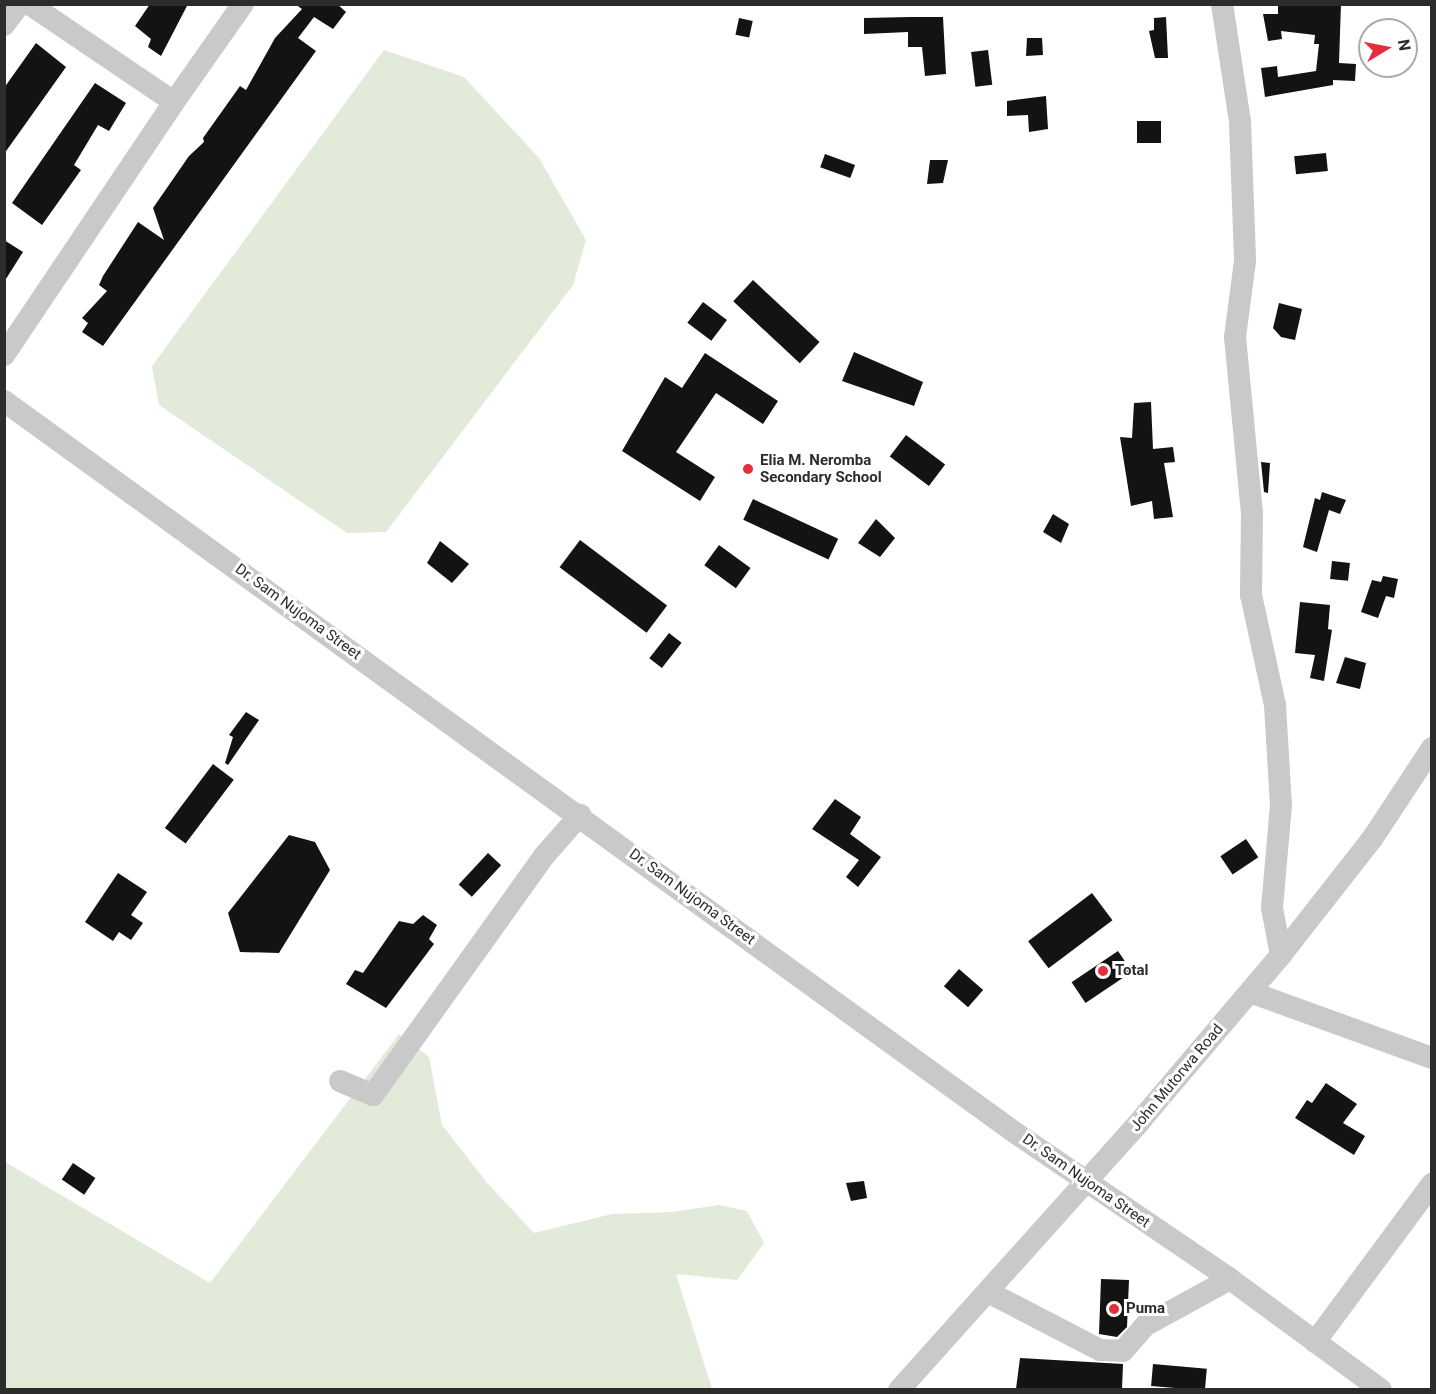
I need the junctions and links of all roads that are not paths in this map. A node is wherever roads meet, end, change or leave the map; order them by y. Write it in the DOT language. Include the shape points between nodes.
graph roads {
  1 [pos="20,4"];
  2 [pos="29,4"];
  3 [pos="243,4"];
  4 [pos="1222,4"];
  5 [pos="4,25"];
  6 [pos="174,102"];
  7 [pos="4,355"];
  8 [pos="4,401"];
  9 [pos="1431,748"];
  10 [pos="580,815"];
  11 [pos="1281,955"];
  12 [pos="1250,992"];
  13 [pos="1431,1058"];
  14 [pos="340,1081"];
  15 [pos="1085,1182"];
  16 [pos="1431,1184"];
  17 [pos="1230,1279"];
  18 [pos="988,1292"];
  19 [pos="1315,1342"];
  20 [pos="899,1389"];
  21 [pos="1381,1389"];
  1 -- 5 [label="street"];
  2 -- 6 [label="street"];
  3 -- 6 [label="street"];
  4 -- 11 [label="street" via="1240,122 1245,261 1234,337 1252,513 1251,595 1275,705 1281,805 1272,908"];
  6 -- 7 [label="street"];
  8 -- 10 [label="street, Dr. Sam Nujoma Street"];
  9 -- 11 [label="street, John Mutorwa Road" via="1372,839"];
  10 -- 14 [label="street" via="544,856 372,1095"];
  10 -- 15 [label="street, Dr. Sam Nujoma Street"];
  11 -- 12 [label="street, John Mutorwa Road"];
  12 -- 13 [label="street"];
  12 -- 15 [label="street, John Mutorwa Road"];
  15 -- 17 [label="street, Dr. Sam Nujoma Street"];
  15 -- 18 [label="street, John Mutorwa Road"];
  16 -- 19 [label="street"];
  17 -- 18 [label="street" via="1146,1325 1124,1351 1100,1350"];
  17 -- 19 [label="street, Dr. Sam Nujoma Street"];
  18 -- 20 [label="street, John Mutorwa Road"];
  19 -- 21 [label="street, Dr. Sam Nujoma Street"];
}
